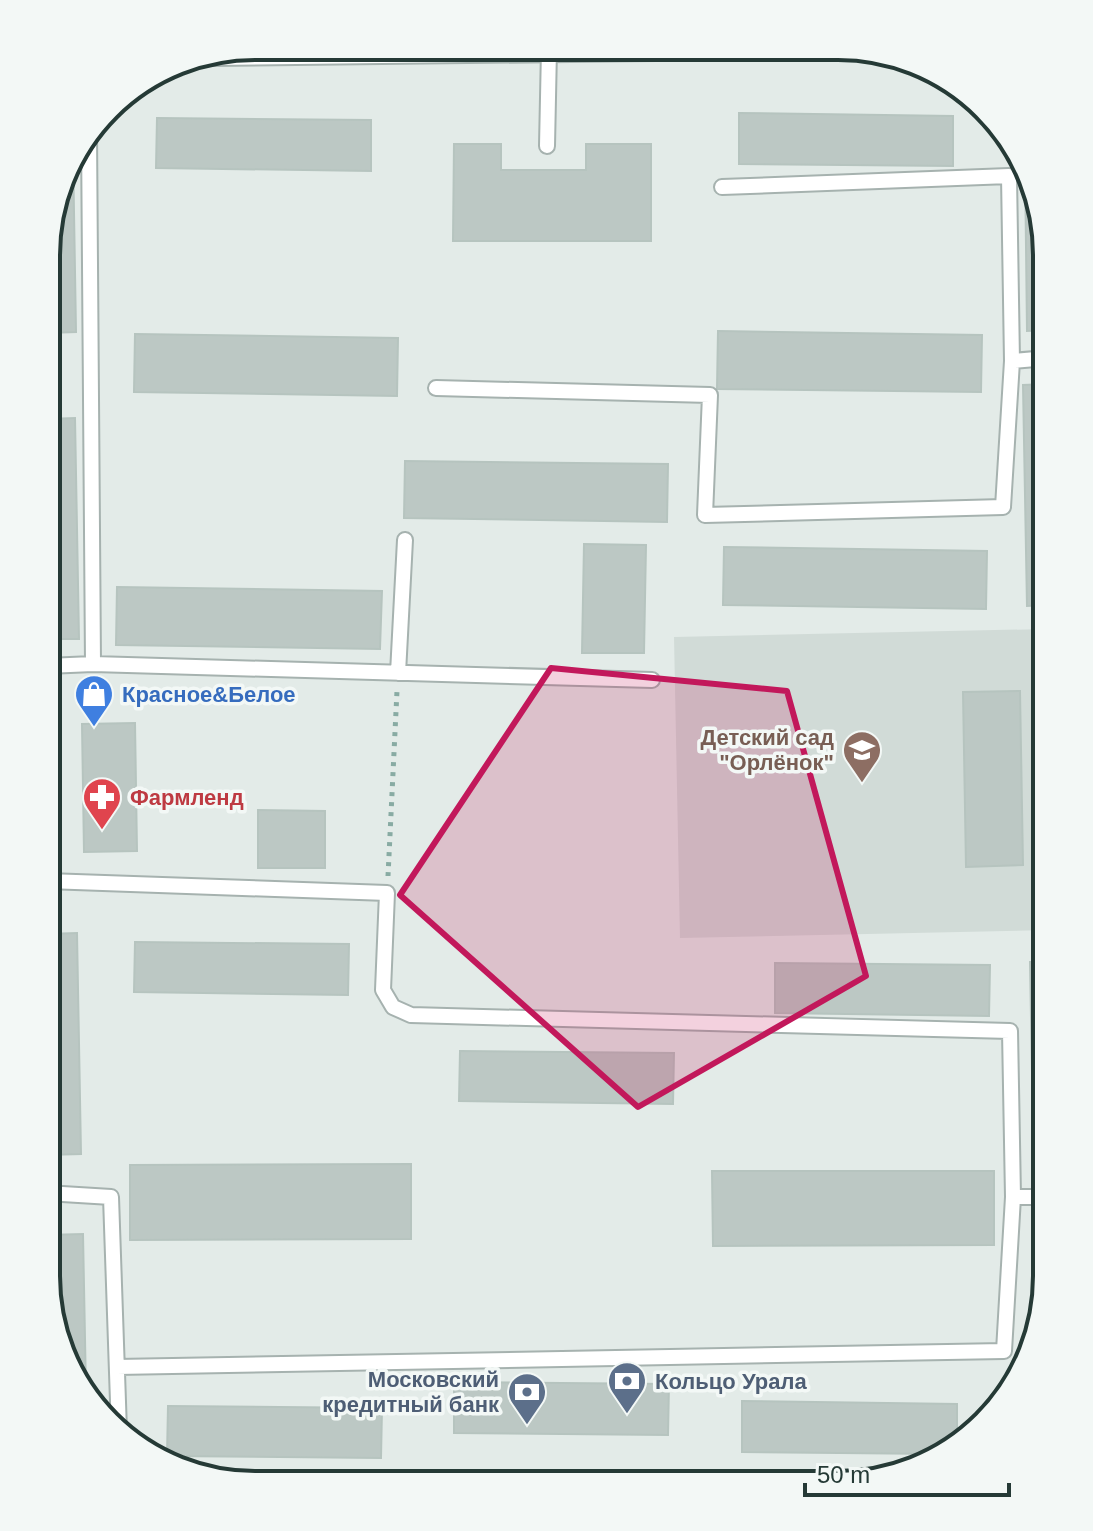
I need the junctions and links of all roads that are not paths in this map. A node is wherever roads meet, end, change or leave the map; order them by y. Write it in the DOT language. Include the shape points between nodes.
graph roads {
  1 [pos="549,60"];
  2 [pos="547,146"];
  3 [pos="89,153"];
  4 [pos="722,187"];
  5 [pos="1033,359"];
  6 [pos="1012,361"];
  7 [pos="436,388"];
  8 [pos="405,540"];
  9 [pos="93,664"];
  10 [pos="60,665"];
  11 [pos="398,673"];
  12 [pos="652,680"];
  13 [pos="60,881"];
  14 [pos="60,1194"];
  15 [pos="1013,1197"];
  16 [pos="1033,1197"];
  17 [pos="117,1367"];
  18 [pos="119,1415"];
  1 -- 2 [label="lane"];
  3 -- 9 [label="lane"];
  4 -- 6 [label="lane" via="1009,176"];
  5 -- 6 [label="lane"];
  6 -- 7 [label="lane" via="1003,507 705,515 710,395"];
  8 -- 11 [label="lane"];
  9 -- 10 [label="lane"];
  9 -- 11 [label="lane"];
  11 -- 12 [label="lane"];
  13 -- 15 [label="lane" via="387,893 383,990 393,1007 411,1015 1010,1031"];
  14 -- 17 [label="lane" via="111,1197"];
  15 -- 16 [label="lane"];
  15 -- 17 [label="lane" via="1004,1351"];
  17 -- 18 [label="lane"];
}
